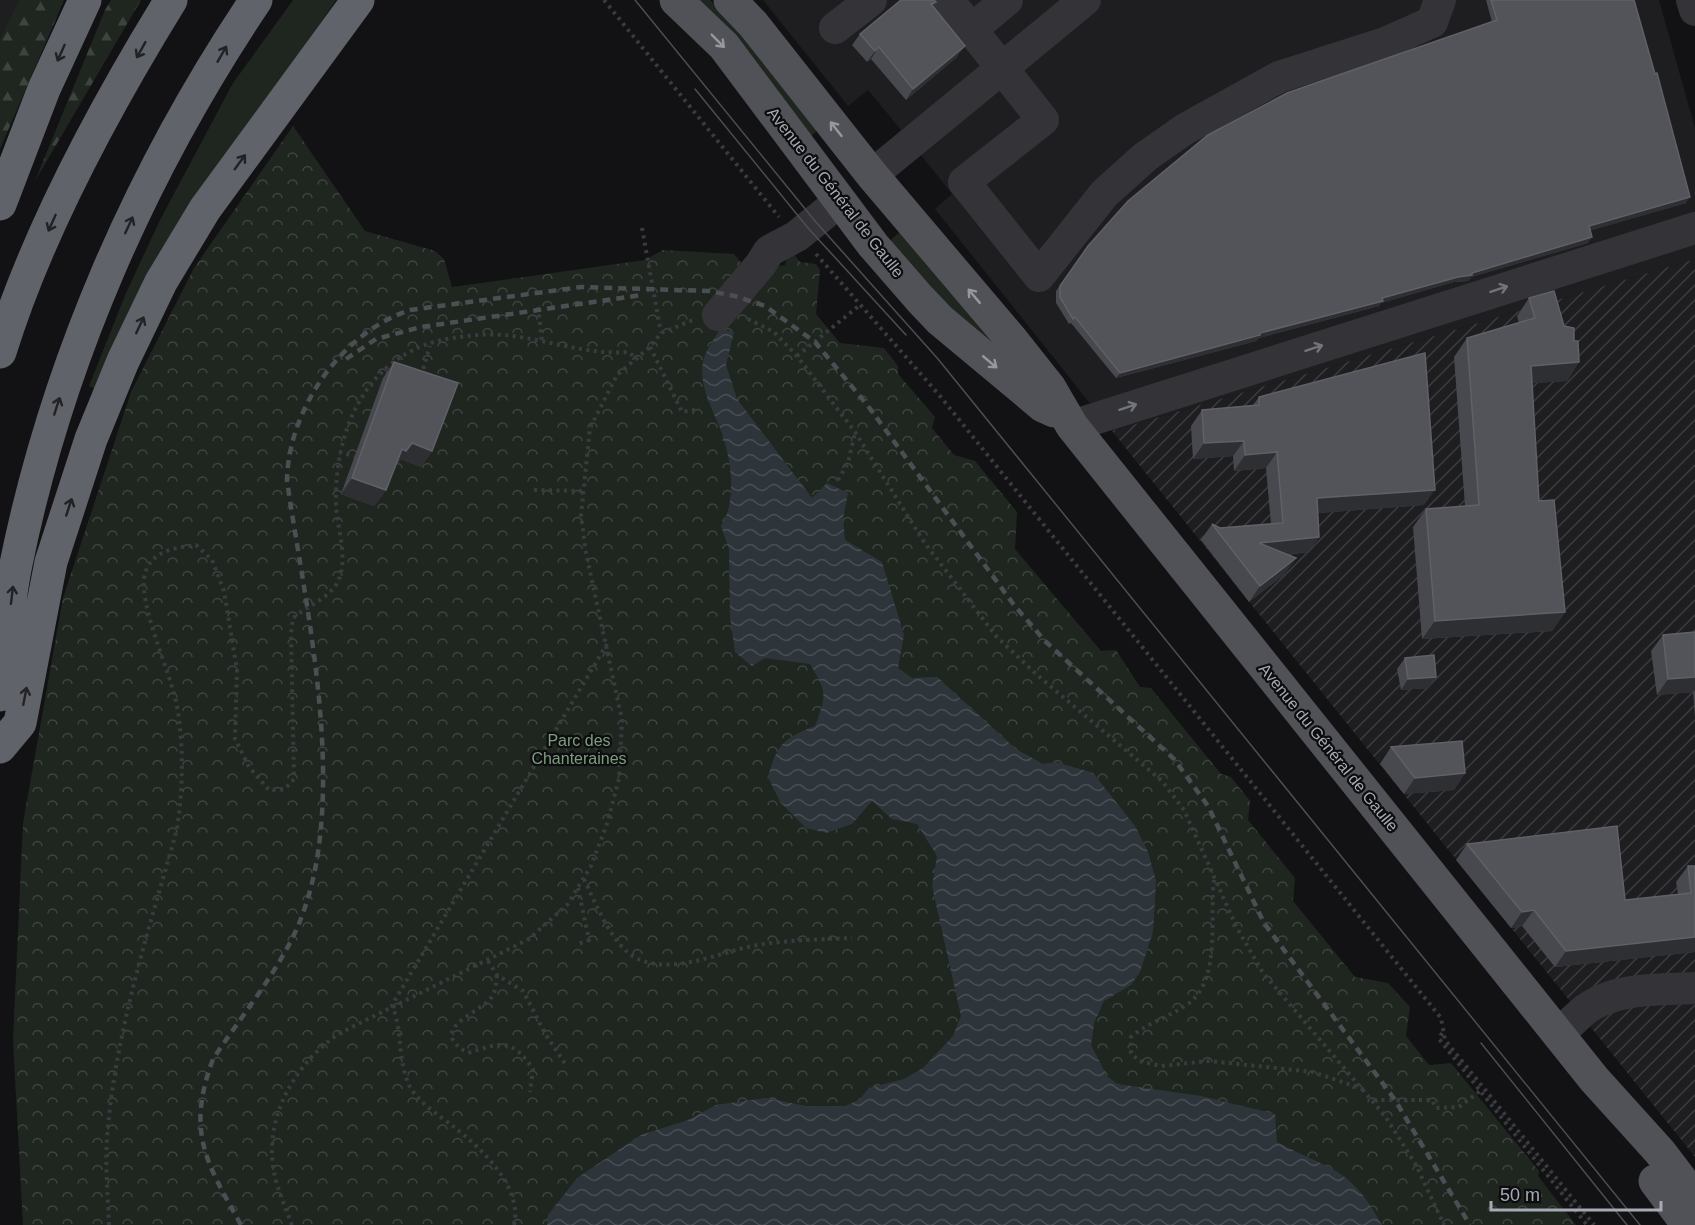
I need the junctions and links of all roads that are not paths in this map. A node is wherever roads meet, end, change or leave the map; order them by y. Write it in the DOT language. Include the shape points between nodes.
graph roads {
  1 [pos="85,0"];
  2 [pos="171,0"];
  3 [pos="256,0"];
  4 [pos="358,0"];
  5 [pos="676,0"];
  6 [pos="730,0"];
  7 [pos="871,0"];
  8 [pos="948,0"];
  9 [pos="1007,0"];
  10 [pos="1085,0"];
  11 [pos="1440,0"];
  12 [pos="1692,0"];
  13 [pos="1695,10"];
  14 [pos="835,28"];
  15 [pos="971,30"];
  16 [pos="1003,69"];
  17 [pos="872,175"];
  18 [pos="840,201"];
  19 [pos="0,204"];
  20 [pos="1695,228"];
  21 [pos="718,315"];
  22 [pos="0,352"];
  23 [pos="1068,420"];
  24 [pos="0,695"];
  25 [pos="0,747"];
  26 [pos="1695,988"];
  27 [pos="1558,1034"];
  28 [pos="1594,1079"];
  29 [pos="1695,1198"];
  30 [pos="1688,1225"];
  1 -- 19 [label="highway, one-way" via="44,90"];
  2 -- 22 [label="highway, one-way" via="74,174 12,312"];
  24 -- 3 [label="highway, one-way" via="15,566 51,424 80,338 143,194"];
  25 -- 4 [label="highway, one-way" via="20,723 51,562 91,439 123,361 161,282 205,209"];
  5 -- 18 [label="main road, Avenue du Général de Gaulle, one-way" via="724,46"];
  17 -- 6 [label="main road, Avenue du Général de Gaulle, one-way"];
  7 -- 14 [label="street"];
  8 -- 15 [label="street"];
  9 -- 15 [label="street"];
  10 -- 16 [label="street"];
  11 -- 16 [label="street" via="1432,22 1385,43 1279,77 1185,129 1104,194 1039,276 964,182 1043,120"];
  12 -- 13 [label="street"];
  15 -- 16 [label="street"];
  16 -- 17 [label="street"];
  17 -- 18 [label="main road"];
  23 -- 17 [label="main road, Avenue du Général de Gaulle, one-way" via="1050,388 1012,340"];
  18 -- 21 [label="street" via="797,236 769,251"];
  18 -- 23 [label="main road, Avenue du Général de Gaulle, one-way" via="873,245 940,320 1043,406"];
  23 -- 20 [label="street, one-way"];
  23 -- 27 [label="main road, Avenue du Général de Gaulle"];
  26 -- 27 [label="street" via="1629,992 1609,998 1587,1009"];
  27 -- 28 [label="main road, Avenue du Général de Gaulle"];
  28 -- 29 [label="main road, Avenue du Général de Gaulle" via="1660,1152"];
  28 -- 30 [label="main road, Avenue du Général de Gaulle" via="1660,1190"];
}
